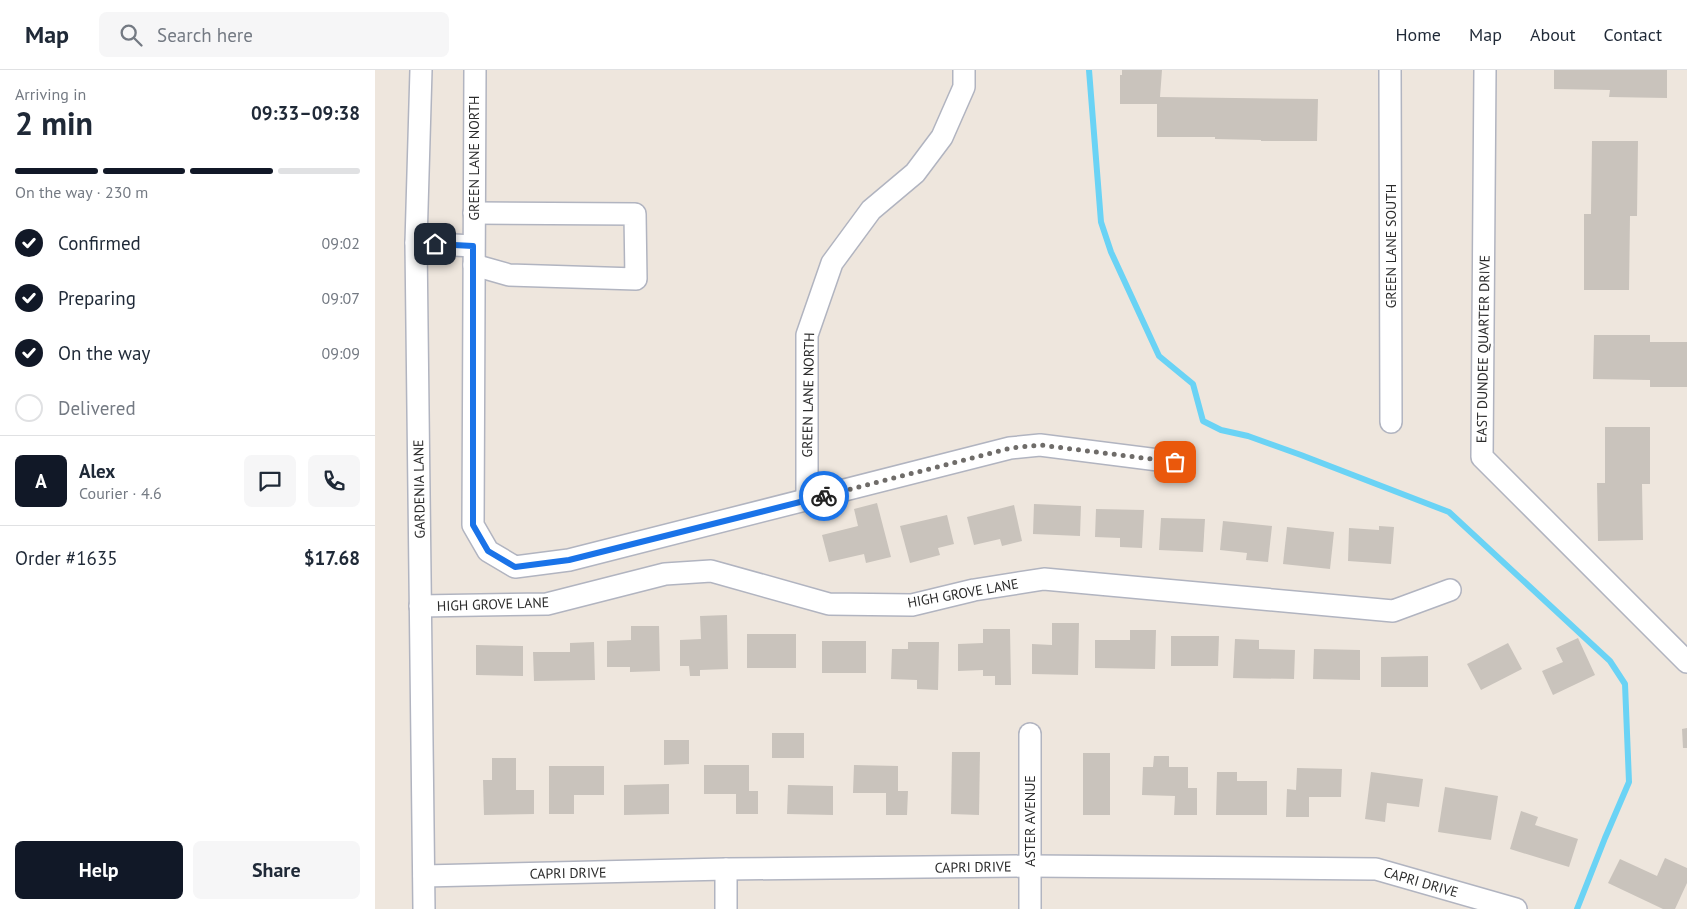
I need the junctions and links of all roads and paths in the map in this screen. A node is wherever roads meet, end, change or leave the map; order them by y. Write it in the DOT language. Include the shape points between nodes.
graph roads {
  1 [pos="421,70"];
  2 [pos="475,70"];
  3 [pos="964,70"];
  4 [pos="1390,70"];
  5 [pos="1485,70"];
  6 [pos="474,213"];
  7 [pos="417,243"];
  8 [pos="474,256"];
  9 [pos="1391,422"];
  10 [pos="1175,462"];
  11 [pos="807,500"];
  12 [pos="1450,590"];
  13 [pos="420,606"];
  14 [pos="1687,662"];
  15 [pos="1030,734"];
  16 [pos="1030,866"];
  17 [pos="726,869"];
  18 [pos="425,876"];
  19 [pos="424,909"];
  20 [pos="726,909"];
  21 [pos="1030,909"];
  22 [pos="1516,909"];
  1 -- 7 [label="street, GARDENIA LANE"];
  2 -- 6 [label="street, GREEN LANE NORTH"];
  3 -- 11 [label="street, GREEN LANE NORTH" via="964,87 942,137 915,173 871,210 832,263 807,335"];
  4 -- 9 [label="street, GREEN LANE SOUTH"];
  5 -- 14 [label="street, EAST DUNDEE QUARTER DRIVE" via="1481,457"];
  6 -- 8 [label="street, GREEN LANE NORTH"];
  6 -- 8 [label="street" via="635,214 637,279 509,275"];
  7 -- 8 [label="street"];
  7 -- 13 [label="street, GARDENIA LANE"];
  8 -- 11 [label="street, GREEN LANE NORTH" via="473,525 488,551 515,567 569,560"];
  10 -- 11 [label="street, GREEN LANE NORTH" via="1040,445 1011,448"];
  12 -- 13 [label="street, HIGH GROVE LANE" via="1393,611 1044,579 974,590 912,605 829,604 711,571 665,574 547,604"];
  13 -- 18 [label="street, GARDENIA LANE"];
  15 -- 16 [label="street, ASTER AVENUE"];
  16 -- 17 [label="street, CAPRI DRIVE"];
  16 -- 21 [label="street, ASTER AVENUE"];
  16 -- 22 [label="street, CAPRI DRIVE" via="1376,869"];
  17 -- 18 [label="street, CAPRI DRIVE"];
  17 -- 20 [label="street"];
  18 -- 19 [label="street, GARDENIA LANE"];
}
